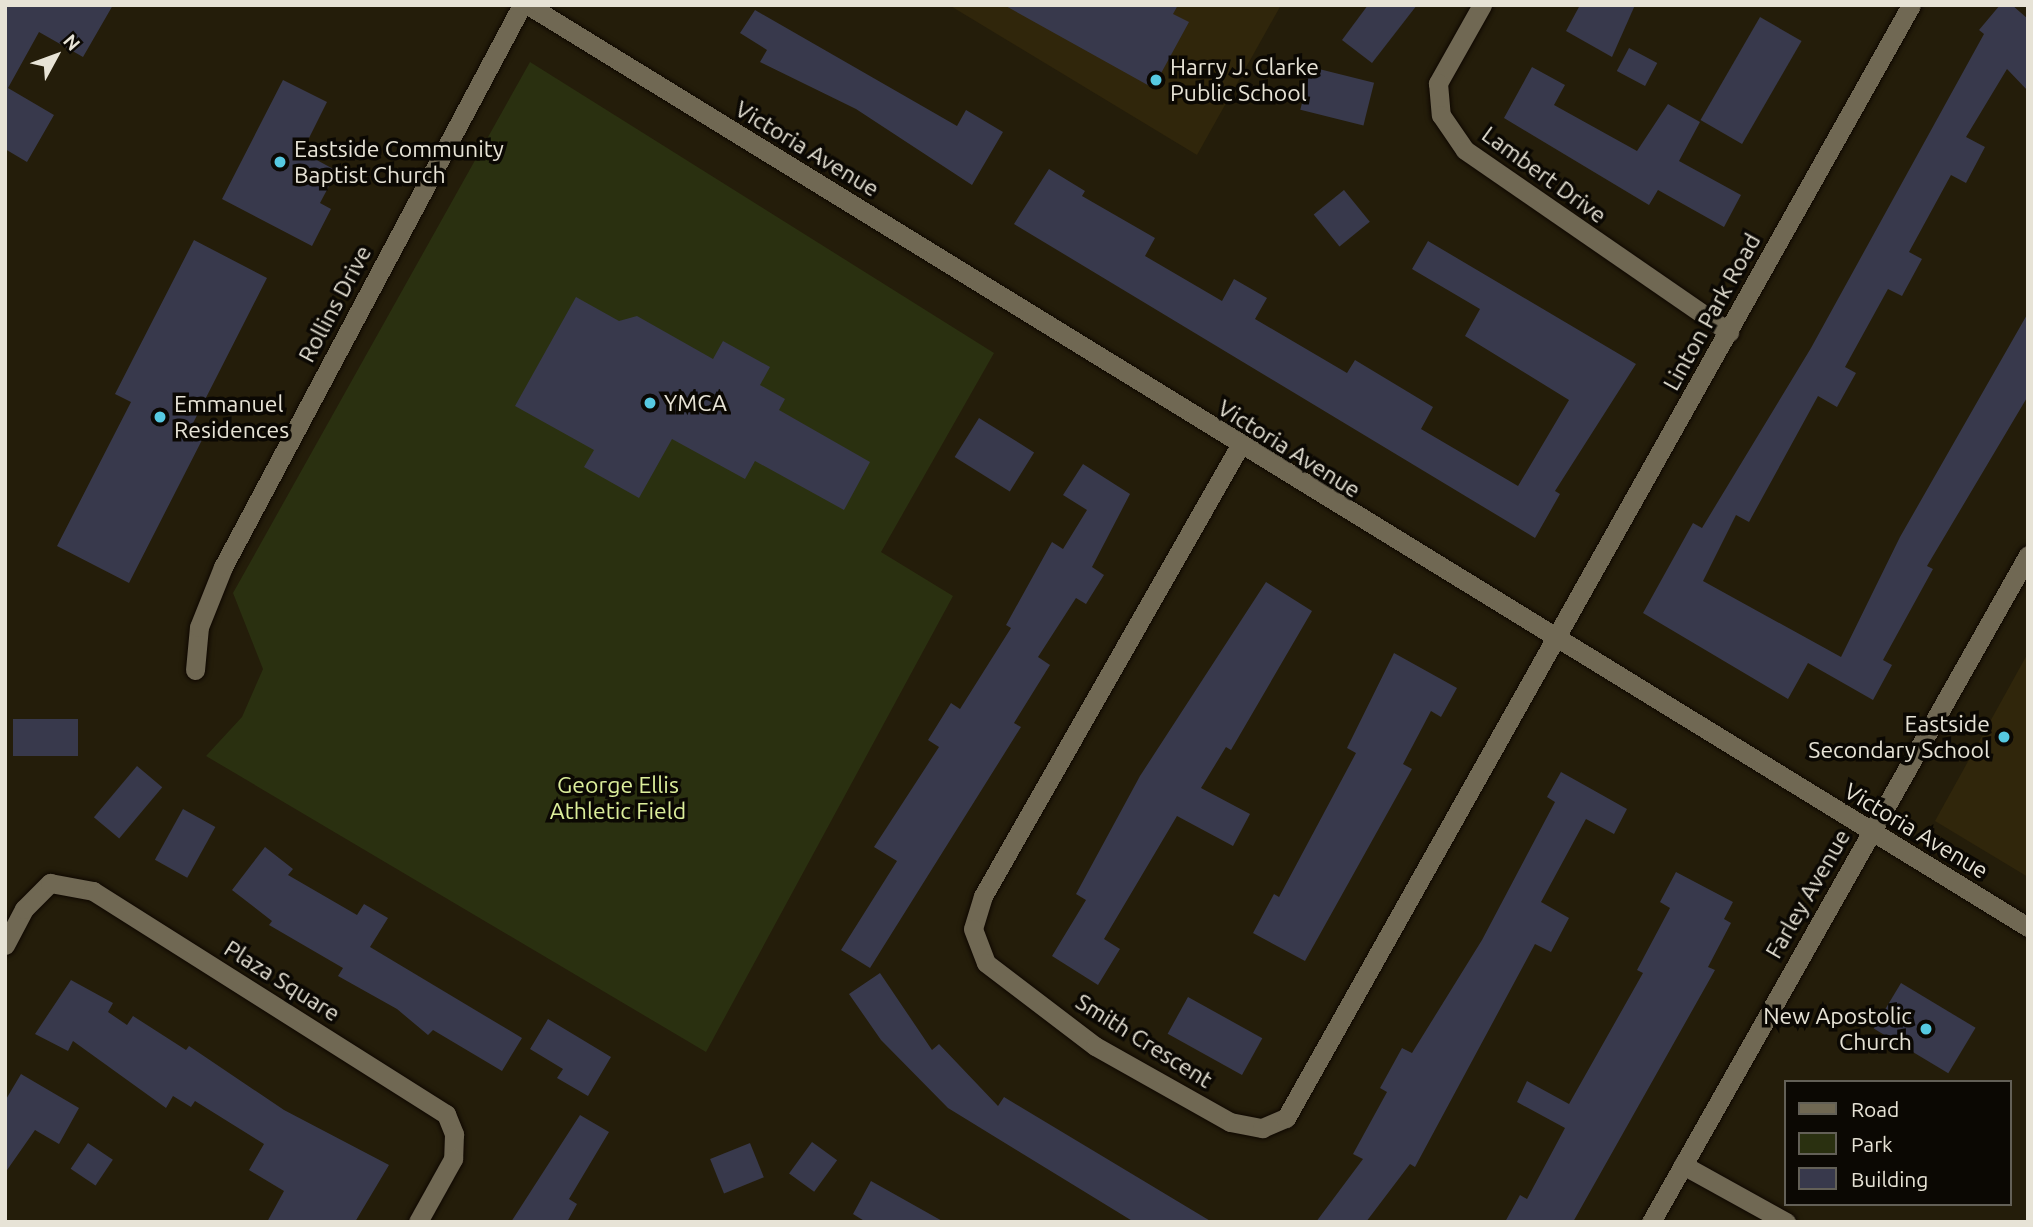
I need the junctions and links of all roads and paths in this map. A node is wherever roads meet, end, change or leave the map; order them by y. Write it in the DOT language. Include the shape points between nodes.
graph roads {
  1 [pos="522,5"];
  2 [pos="528,5"];
  3 [pos="1482,5"];
  4 [pos="1911,5"];
  5 [pos="1729,332"];
  6 [pos="1240,447"];
  7 [pos="2028,555"];
  8 [pos="1554,641"];
  9 [pos="195,670"];
  10 [pos="1871,832"];
  11 [pos="2028,927"];
  12 [pos="5,945"];
  13 [pos="1683,1165"];
  14 [pos="418,1222"];
  15 [pos="1651,1222"];
  16 [pos="1786,1222"];
  1 -- 9 [label="street, Rollins Drive" via="223,567 199,627"];
  2 -- 6 [label="street, Victoria Avenue"];
  3 -- 5 [label="street, Lambert Drive" via="1438,83 1441,115 1465,150"];
  4 -- 5 [label="street, Linton Park Road"];
  5 -- 8 [label="street, Linton Park Road"];
  6 -- 8 [label="street, Victoria Avenue"];
  6 -- 8 [label="street, Smith Crescent" via="983,896 973,929 986,963 1095,1046 1230,1122 1262,1128 1286,1118"];
  7 -- 10 [label="street, Farley Avenue"];
  8 -- 10 [label="street, Victoria Avenue"];
  10 -- 11 [label="street, Victoria Avenue"];
  10 -- 13 [label="street, Farley Avenue"];
  12 -- 14 [label="street, Plaza Square" via="23,909 50,883 93,891 446,1114 454,1134 453,1159"];
  13 -- 15 [label="street, Farley Avenue"];
  13 -- 16 [label="street"];
}
